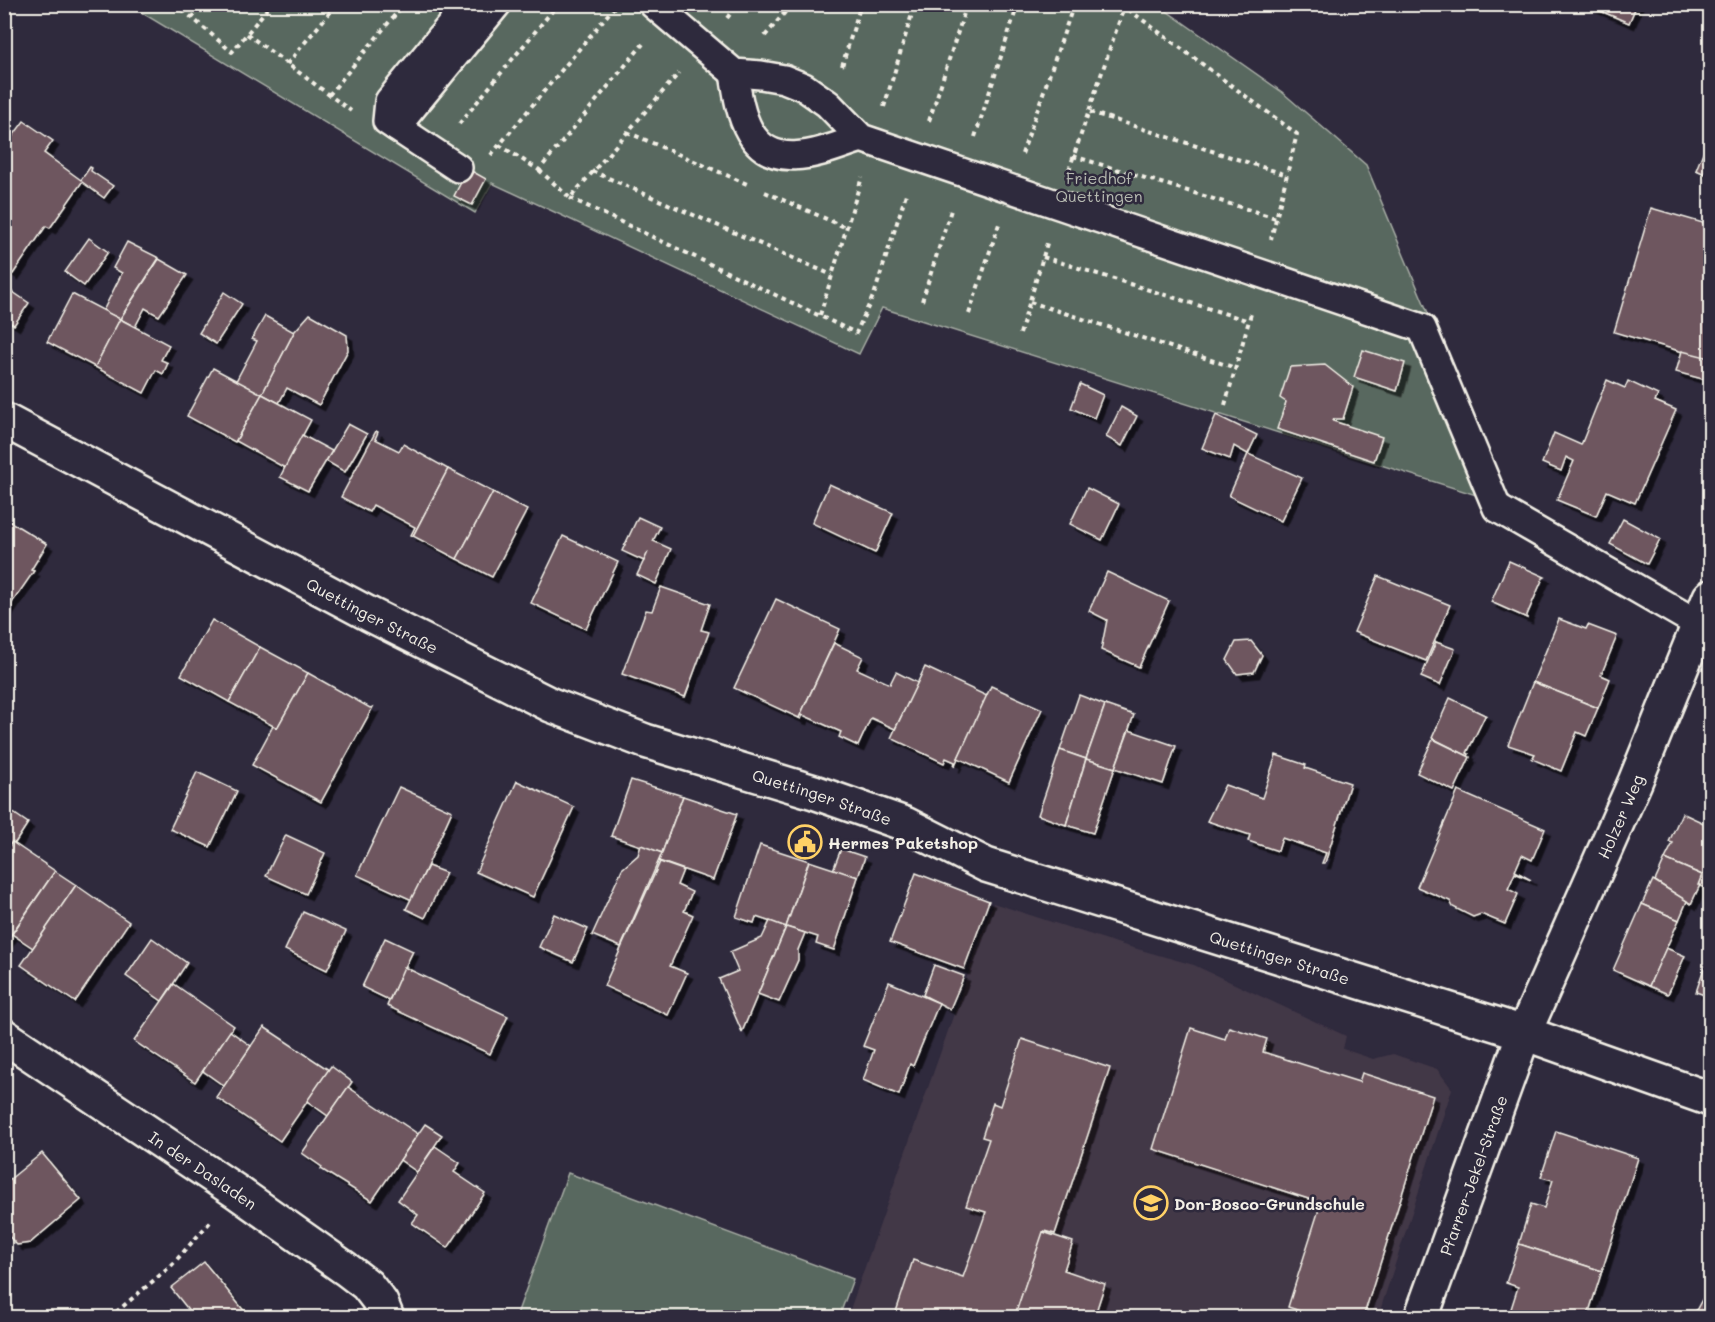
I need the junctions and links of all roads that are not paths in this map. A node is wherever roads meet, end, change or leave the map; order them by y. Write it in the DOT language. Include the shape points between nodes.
graph roads {
  1 [pos="468,4"];
  2 [pos="497,4"];
  3 [pos="660,10"];
  4 [pos="734,73"];
  5 [pos="392,124"];
  6 [pos="861,138"];
  7 [pos="458,168"];
  8 [pos="4,420"];
  9 [pos="1705,611"];
  10 [pos="1524,1033"];
  11 [pos="4,1035"];
  12 [pos="1710,1099"];
  13 [pos="387,1317"];
  14 [pos="1421,1317"];
  1 -- 5 [label="lane" via="389,101"];
  2 -- 5 [label="lane"];
  3 -- 4 [label="lane"];
  4 -- 6 [label="lane" via="784,79 804,87 828,104"];
  4 -- 6 [label="lane" via="749,132 762,148 792,157"];
  5 -- 7 [label="lane"];
  6 -- 9 [label="lane" via="1422,328 1497,508"];
  8 -- 10 [label="street, Quettinger Straße" via="369,614 551,705 645,741 905,824 986,865"];
  9 -- 10 [label="street, Holzer Weg" via="1635,782"];
  10 -- 12 [label="street, Quettinger Straße"];
  10 -- 14 [label="street, Pfarrer-Jekel-Straße"];
  11 -- 13 [label="street, In der Dasladen" via="367,1285"];
}
